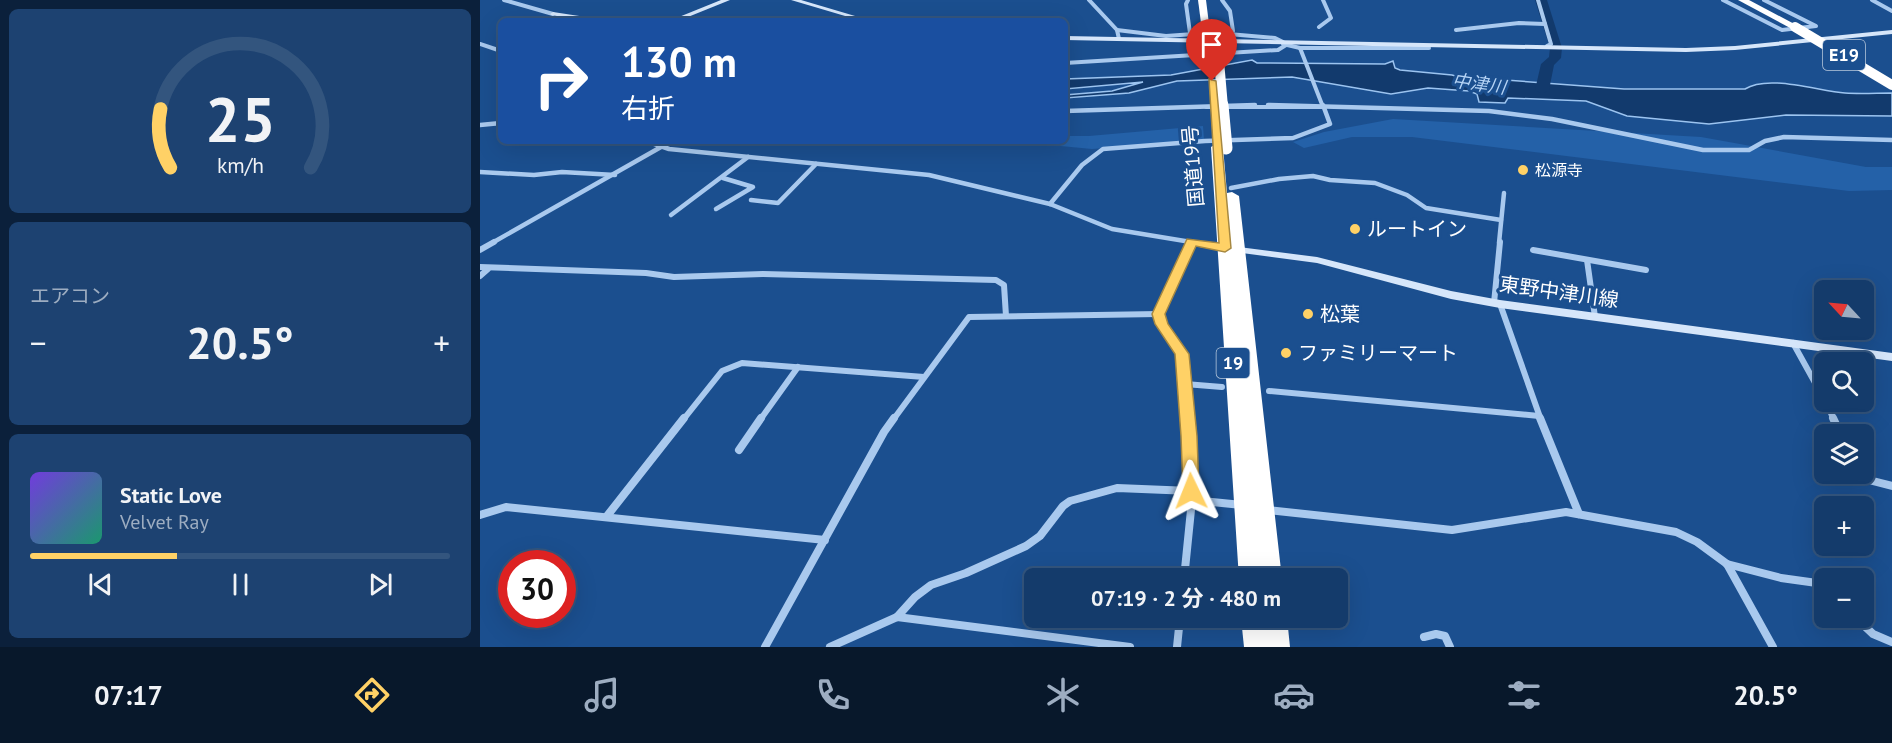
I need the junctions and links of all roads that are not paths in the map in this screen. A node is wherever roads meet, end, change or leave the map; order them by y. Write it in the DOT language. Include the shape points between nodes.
graph roads {
  1 [pos="504,0"];
  2 [pos="727,0"];
  3 [pos="794,0"];
  4 [pos="1089,0"];
  5 [pos="1188,0"];
  6 [pos="1202,0"];
  7 [pos="1211,0"];
  8 [pos="1222,0"];
  9 [pos="1323,0"];
  10 [pos="1538,0"];
  11 [pos="1723,0"];
  12 [pos="1742,0"];
  13 [pos="1751,0"];
  14 [pos="1764,0"];
  15 [pos="1872,0"];
  16 [pos="1892,11"];
  17 [pos="553,14"];
  18 [pos="579,18"];
  19 [pos="680,18"];
  20 [pos="858,18"];
  21 [pos="1545,24"];
  22 [pos="1319,27"];
  23 [pos="1799,27"];
  24 [pos="1117,30"];
  25 [pos="1456,30"];
  26 [pos="1233,31"];
  27 [pos="1892,32"];
  28 [pos="1212,35"];
  29 [pos="1190,37"];
  30 [pos="1068,38"];
  31 [pos="1119,39"];
  32 [pos="1283,43"];
  33 [pos="480,44"];
  34 [pos="1548,46"];
  35 [pos="1429,48"];
  36 [pos="1300,49"];
  37 [pos="498,50"];
  38 [pos="1068,63"];
  39 [pos="1892,79"];
  40 [pos="1892,85"];
  41 [pos="1324,106"];
  42 [pos="1068,111"];
  43 [pos="498,123"];
  44 [pos="480,125"];
  45 [pos="1892,140"];
  46 [pos="654,144"];
  47 [pos="661,147"];
  48 [pos="1221,147"];
  49 [pos="748,157"];
  50 [pos="816,164"];
  51 [pos="480,172"];
  52 [pos="616,175"];
  53 [pos="723,178"];
  54 [pos="1231,188"];
  55 [pos="1504,193"];
  56 [pos="751,200"];
  57 [pos="1050,204"];
  58 [pos="716,209"];
  59 [pos="670,215"];
  60 [pos="1501,220"];
  61 [pos="1191,242"];
  62 [pos="1232,249"];
  63 [pos="480,250"];
  64 [pos="1533,250"];
  65 [pos="1587,260"];
  66 [pos="480,267"];
  67 [pos="488,269"];
  68 [pos="1646,270"];
  69 [pos="480,276"];
  70 [pos="1497,304"];
  71 [pos="1159,314"];
  72 [pos="1006,316"];
  73 [pos="1595,316"];
  74 [pos="1793,343"];
  75 [pos="1892,357"];
  76 [pos="798,367"];
  77 [pos="924,377"];
  78 [pos="1814,380"];
  79 [pos="1185,384"];
  80 [pos="1222,387"];
  81 [pos="1269,391"];
  82 [pos="1539,416"];
  83 [pos="739,450"];
  84 [pos="1874,481"];
  85 [pos="1892,486"];
  86 [pos="1191,495"];
  87 [pos="1244,505"];
  88 [pos="1264,509"];
  89 [pos="1579,514"];
  90 [pos="480,515"];
  91 [pos="607,516"];
  92 [pos="825,540"];
  93 [pos="1727,564"];
  94 [pos="1185,568"];
  95 [pos="1249,568"];
  96 [pos="1270,568"];
  97 [pos="1814,583"];
  98 [pos="897,617"];
  99 [pos="1179,628"];
  100 [pos="1255,628"];
  101 [pos="1276,628"];
  102 [pos="1867,628"];
  103 [pos="1424,637"];
  104 [pos="1892,642"];
  105 [pos="765,647"];
  106 [pos="830,647"];
  107 [pos="1130,647"];
  108 [pos="1177,647"];
  109 [pos="1256,647"];
  110 [pos="1278,647"];
  111 [pos="1450,647"];
  112 [pos="1773,647"];
  1 -- 17 [label="street"];
  2 -- 19 [label="street"];
  3 -- 20 [label="street"];
  4 -- 24 [label="street"];
  5 -- 29 [label="street"];
  6 -- 28 [label="highway, 国道19号 / 19"];
  7 -- 28 [label="highway, 国道19号 / 19"];
  8 -- 26 [label="street" via="1230,11"];
  9 -- 22 [label="street" via="1331,18"];
  10 -- 21 [label="street"];
  11 -- 14 [label="street" via="1782,30 1816,26"];
  12 -- 23 [label="highway, E19"];
  13 -- 23 [label="highway, E19"];
  15 -- 16 [label="street"];
  17 -- 18 [label="street"];
  21 -- 25 [label="street"];
  21 -- 34 [label="street" via="1551,44"];
  23 -- 39 [label="highway, E19, bridge"];
  23 -- 40 [label="highway, E19, bridge"];
  24 -- 28 [label="street"];
  24 -- 31 [label="street"];
  27 -- 34 [label="street" via="1716,49"];
  28 -- 32 [label="street" via="1275,38"];
  28 -- 48 [label="highway, 国道19号 / 19, bridge"];
  29 -- 31 [label="street"];
  29 -- 32 [label="street"];
  30 -- 31 [label="street"];
  32 -- 34 [label="street"];
  32 -- 36 [label="street"];
  32 -- 38 [label="street" via="1278,50"];
  33 -- 37 [label="street"];
  35 -- 36 [label="street"];
  36 -- 41 [label="street"];
  41 -- 42 [label="street"];
  41 -- 45 [label="street" via="1488,111 1552,119 1703,150 1749,150 1765,141 1784,138"];
  41 -- 57 [label="street" via="1330,123 1293,138 1096,151"];
  43 -- 44 [label="street"];
  46 -- 47 [label="street"];
  47 -- 49 [label="street"];
  47 -- 52 [label="street"];
  48 -- 54 [label="highway, 国道19号 / 19"];
  48 -- 62 [label="highway, 国道19号 / 19"];
  49 -- 50 [label="street"];
  49 -- 53 [label="street"];
  50 -- 56 [label="street" via="778,203"];
  50 -- 57 [label="street" via="929,175"];
  51 -- 52 [label="street"];
  52 -- 63 [label="street"];
  53 -- 58 [label="street" via="753,187"];
  53 -- 59 [label="street"];
  54 -- 60 [label="street" via="1313,176 1375,183 1407,195 1426,208"];
  54 -- 62 [label="highway, 国道19号 / 19"];
  55 -- 60 [label="street"];
  57 -- 61 [label="street" via="1112,229"];
  60 -- 70 [label="street"];
  61 -- 62 [label="street"];
  61 -- 71 [label="street"];
  62 -- 70 [label="street, 東野中津川線" via="1317,260"];
  62 -- 87 [label="highway, 国道19号 / 19"];
  62 -- 88 [label="highway, 国道19号 / 19"];
  64 -- 65 [label="street"];
  65 -- 68 [label="street"];
  65 -- 73 [label="street"];
  66 -- 67 [label="street"];
  67 -- 69 [label="street"];
  67 -- 72 [label="street" via="674,277 763,274 996,280 1004,285"];
  70 -- 73 [label="street, 東野中津川線"];
  70 -- 82 [label="street"];
  71 -- 72 [label="street"];
  71 -- 79 [label="street" via="1182,354"];
  72 -- 77 [label="street" via="969,317"];
  73 -- 74 [label="street, 東野中津川線"];
  74 -- 75 [label="street, 東野中津川線"];
  74 -- 78 [label="street"];
  76 -- 77 [label="street"];
  76 -- 83 [label="street"];
  76 -- 91 [label="street" via="742,363 722,371"];
  77 -- 92 [label="street" via="884,432"];
  79 -- 80 [label="street"];
  79 -- 86 [label="street"];
  81 -- 82 [label="street"];
  82 -- 89 [label="street"];
  84 -- 85 [label="street"];
  86 -- 87 [label="street"];
  86 -- 94 [label="street"];
  86 -- 98 [label="street" via="1117,488 1070,501 1040,536 1026,546 931,585"];
  87 -- 95 [label="highway, 国道19号 / 19"];
  88 -- 89 [label="street" via="1452,530 1566,512"];
  88 -- 96 [label="highway, 国道19号 / 19"];
  89 -- 93 [label="street" via="1676,532"];
  90 -- 91 [label="street" via="506,507"];
  91 -- 92 [label="street"];
  92 -- 105 [label="street"];
  93 -- 97 [label="street"];
  93 -- 112 [label="street"];
  98 -- 106 [label="street"];
  98 -- 107 [label="street"];
  99 -- 108 [label="street"];
  100 -- 109 [label="highway"];
  101 -- 110 [label="highway"];
  102 -- 104 [label="street"];
  103 -- 111 [label="street" via="1445,636"];
}
